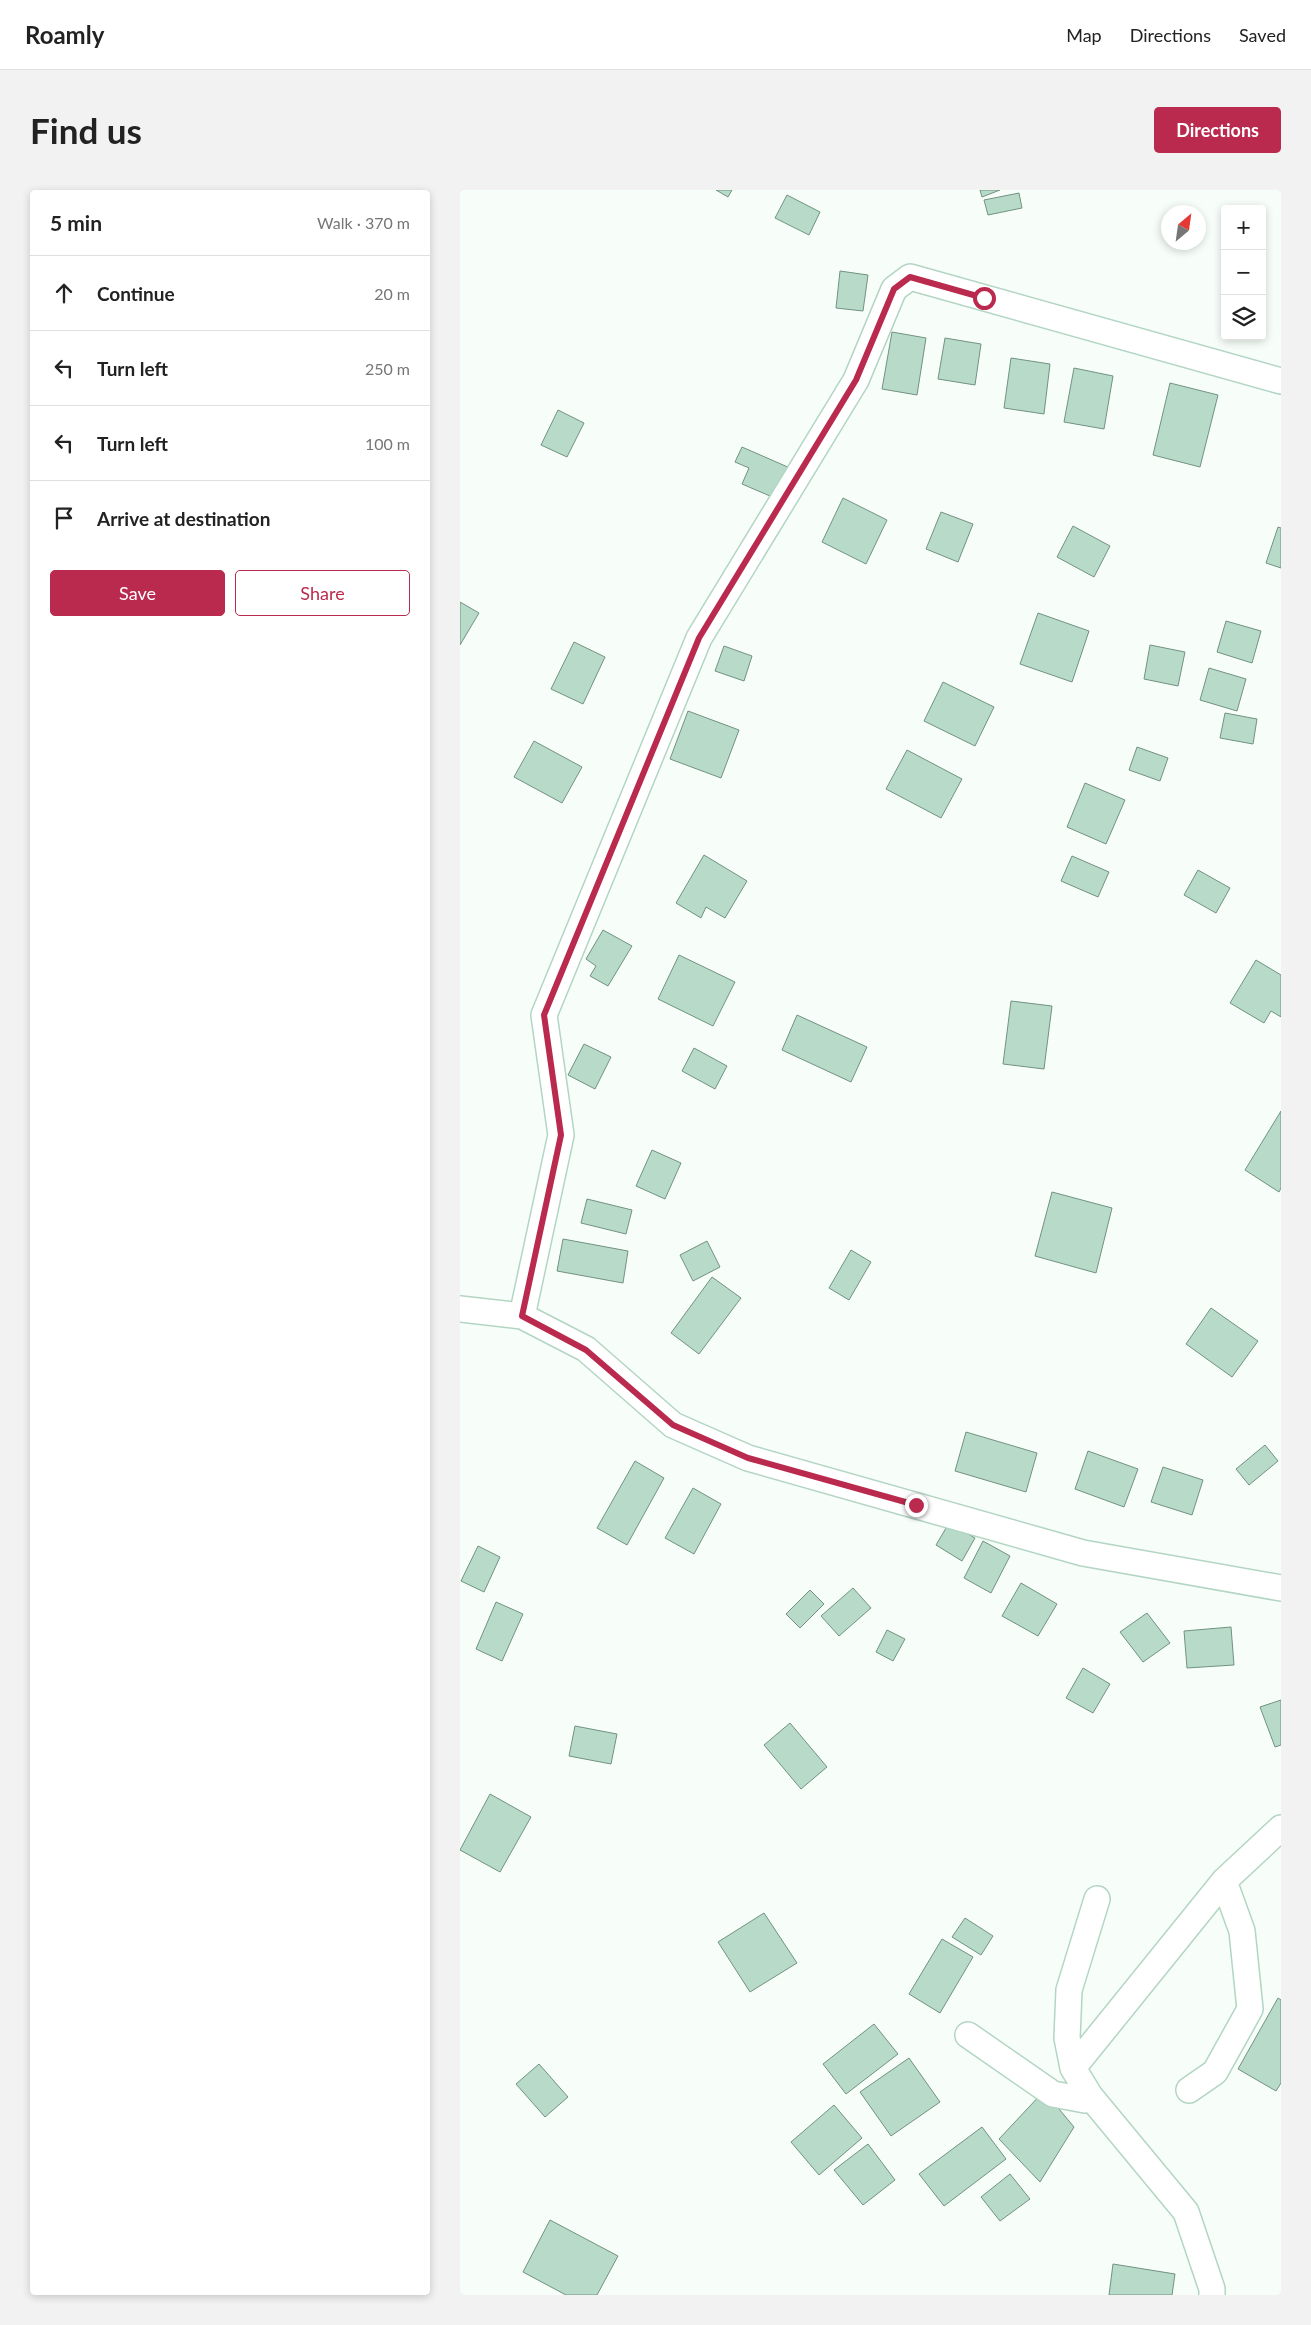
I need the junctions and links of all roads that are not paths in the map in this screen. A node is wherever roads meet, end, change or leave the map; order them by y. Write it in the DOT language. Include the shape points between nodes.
graph roads {
  1 [pos="1281,381"];
  2 [pos="460,1309"];
  3 [pos="522,1316"];
  4 [pos="1281,1588"];
  5 [pos="1281,1828"];
  6 [pos="1224,1881"];
  7 [pos="1097,1899"];
  8 [pos="968,2035"];
  9 [pos="1073,2068"];
  10 [pos="1189,2090"];
  11 [pos="1090,2096"];
  12 [pos="1212,2295"];
  1 -- 3 [label="street" via="910,277 894,289 856,380 699,638 544,1015 561,1135"];
  2 -- 3 [label="street"];
  3 -- 4 [label="street" via="586,1350 673,1425 748,1458 1083,1553"];
  5 -- 6 [label="street"];
  6 -- 9 [label="street"];
  6 -- 10 [label="street" via="1242,1931 1250,2009 1215,2072"];
  7 -- 9 [label="street" via="1069,1990 1067,2038"];
  8 -- 11 [label="street" via="1053,2094 1085,2100"];
  9 -- 11 [label="street"];
  11 -- 12 [label="street" via="1186,2212"];
}
